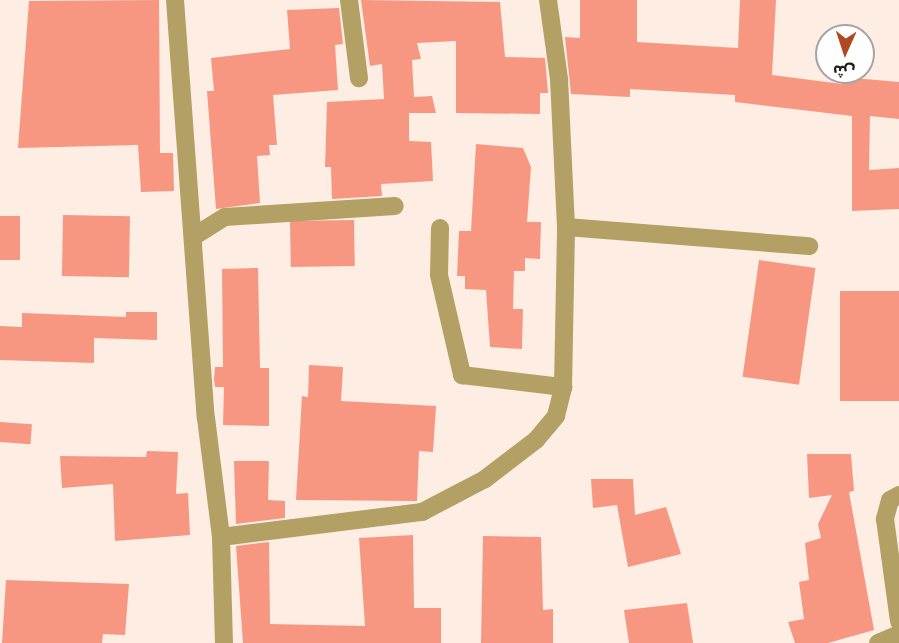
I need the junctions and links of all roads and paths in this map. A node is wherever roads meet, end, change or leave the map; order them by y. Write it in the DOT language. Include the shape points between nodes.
graph roads {
  1 [pos="175,0"];
  2 [pos="349,0"];
  3 [pos="548,0"];
  4 [pos="359,78"];
  5 [pos="395,206"];
  6 [pos="566,227"];
  7 [pos="440,228"];
  8 [pos="196,235"];
  9 [pos="809,246"];
  10 [pos="563,387"];
  11 [pos="899,495"];
  12 [pos="220,537"];
  13 [pos="899,621"];
  14 [pos="899,634"];
  15 [pos="224,643"];
  16 [pos="878,643"];
  1 -- 8 [label="street"];
  2 -- 4 [label="street"];
  3 -- 6 [label="street" via="559,79"];
  5 -- 8 [label="street" via="225,218"];
  6 -- 9 [label="street"];
  6 -- 10 [label="street"];
  7 -- 10 [label="street" via="439,275 462,375"];
  8 -- 12 [label="street" via="206,418"];
  10 -- 12 [label="street" via="556,416 536,440 445,502 349,525"];
  11 -- 13 [label="street" via="890,501 885,519"];
  12 -- 15 [label="street"];
  14 -- 16 [label="street"];
}
